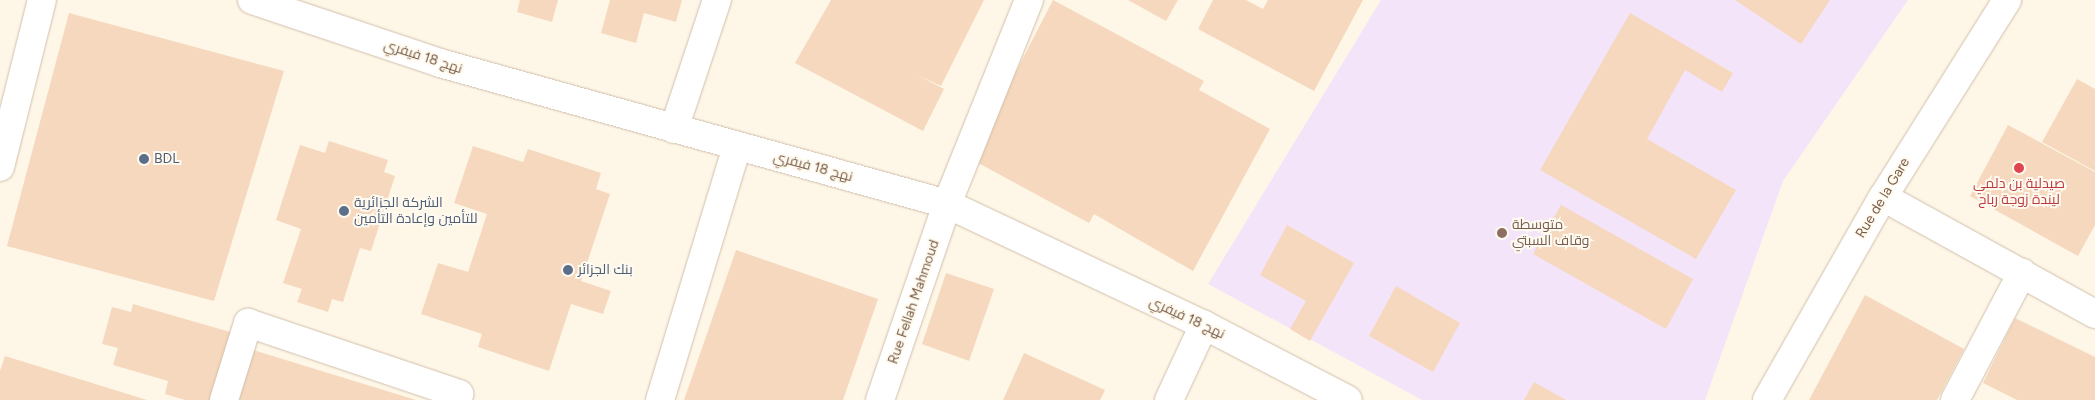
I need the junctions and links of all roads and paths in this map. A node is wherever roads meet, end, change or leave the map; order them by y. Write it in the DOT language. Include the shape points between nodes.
graph roads {
  1 [pos="42,0"];
  2 [pos="252,0"];
  3 [pos="717,0"];
  4 [pos="1029,0"];
  5 [pos="2007,0"];
  6 [pos="674,129"];
  7 [pos="737,146"];
  8 [pos="0,167"];
  9 [pos="1883,196"];
  10 [pos="947,204"];
  11 [pos="2022,273"];
  12 [pos="2095,314"];
  13 [pos="1204,325"];
  14 [pos="464,398"];
  15 [pos="224,400"];
  16 [pos="660,400"];
  17 [pos="880,400"];
  18 [pos="1169,400"];
  19 [pos="1348,400"];
  20 [pos="1767,400"];
  21 [pos="1955,400"];
  1 -- 8 [label="street"];
  2 -- 6 [label="street, نهج 18 فيفري" via="440,63"];
  3 -- 6 [label="street"];
  4 -- 10 [label="street, Rue Fellah Mahmoud"];
  5 -- 9 [label="street, Rue de la Gare"];
  6 -- 7 [label="street, نهج 18 فيفري"];
  7 -- 10 [label="street, نهج 18 فيفري"];
  7 -- 16 [label="street"];
  9 -- 11 [label="street"];
  9 -- 20 [label="street, Rue de la Gare"];
  10 -- 13 [label="street, نهج 18 فيفري"];
  10 -- 17 [label="street, Rue Fellah Mahmoud"];
  11 -- 12 [label="street"];
  11 -- 21 [label="street"];
  13 -- 18 [label="street"];
  13 -- 19 [label="street, نهج 18 فيفري"];
  14 -- 15 [label="street" via="248,323"];
}
